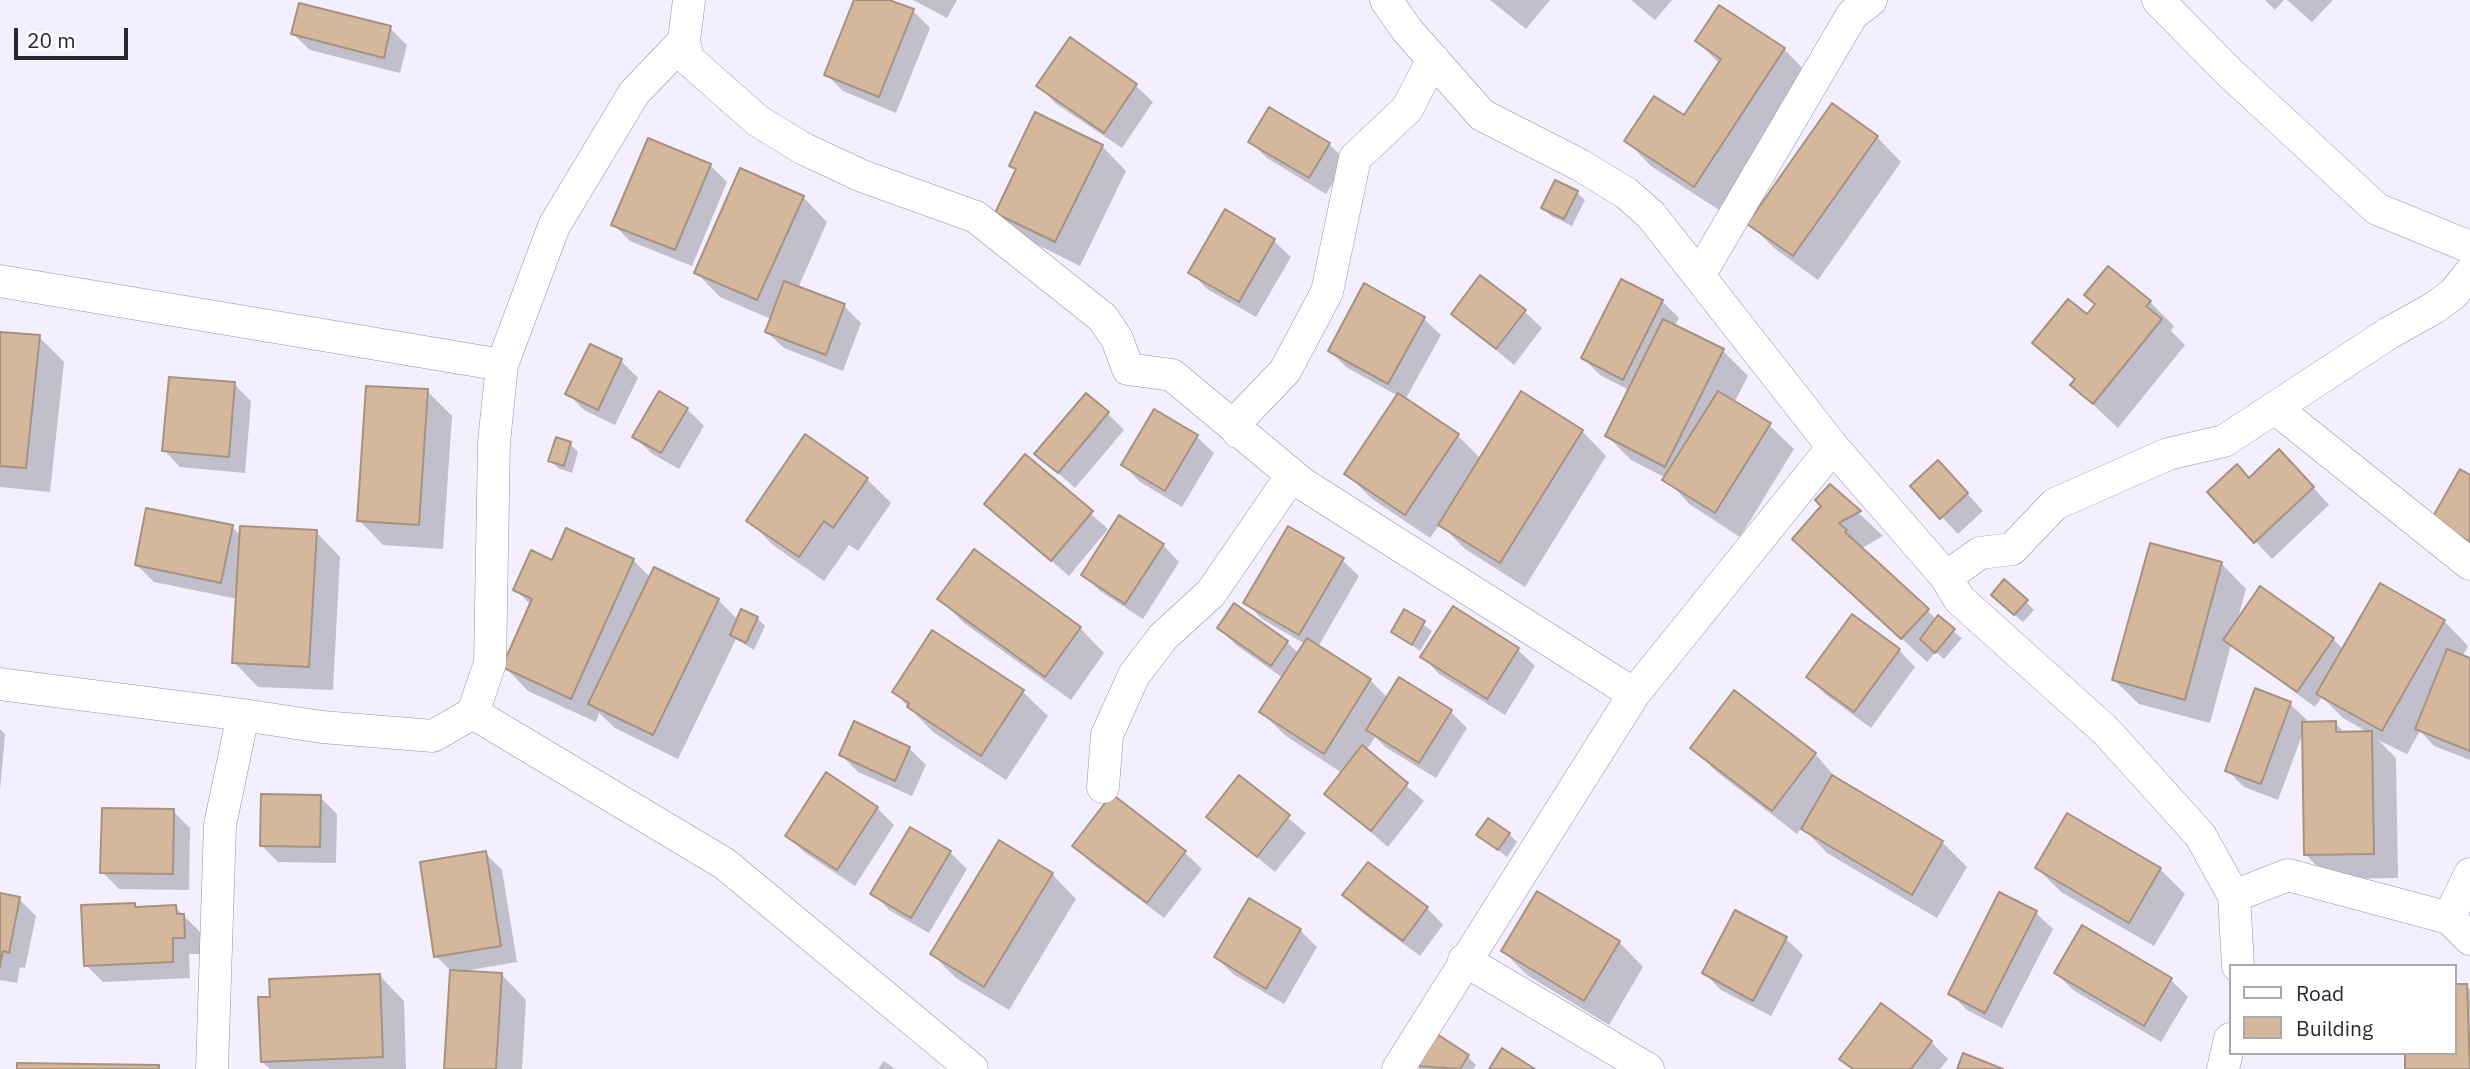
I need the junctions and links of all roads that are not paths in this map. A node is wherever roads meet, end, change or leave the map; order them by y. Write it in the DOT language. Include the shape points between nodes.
graph roads {
  1 [pos="689,0"];
  2 [pos="1386,0"];
  3 [pos="1871,0"];
  4 [pos="2158,0"];
  5 [pos="684,41"];
  6 [pos="1433,59"];
  7 [pos="2470,247"];
  8 [pos="2470,273"];
  9 [pos="1700,274"];
  10 [pos="0,281"];
  11 [pos="502,365"];
  12 [pos="2274,408"];
  13 [pos="1238,432"];
  14 [pos="1833,447"];
  15 [pos="1292,475"];
  16 [pos="2470,564"];
  17 [pos="1946,577"];
  18 [pos="0,684"];
  19 [pos="1634,694"];
  20 [pos="473,713"];
  21 [pos="243,715"];
  22 [pos="1103,788"];
  23 [pos="2470,874"];
  24 [pos="2234,896"];
  25 [pos="2459,929"];
  26 [pos="1464,960"];
  27 [pos="2238,964"];
  28 [pos="2228,1048"];
  29 [pos="212,1069"];
  30 [pos="972,1069"];
  31 [pos="1398,1069"];
  32 [pos="1648,1069"];
  33 [pos="2223,1069"];
  1 -- 5 [label="street"];
  2 -- 6 [label="street"];
  3 -- 9 [label="street" via="1852,15"];
  4 -- 7 [label="street" via="2377,209"];
  5 -- 11 [label="street" via="634,93 554,226"];
  5 -- 13 [label="street" via="688,59 758,121 804,149 976,218 1103,318 1128,369 1172,375"];
  6 -- 9 [label="street" via="1482,115 1580,164 1626,193 1651,215"];
  6 -- 13 [label="street" via="1407,109 1355,158 1327,292 1285,371 1239,419"];
  8 -- 12 [label="street" via="2434,308"];
  9 -- 14 [label="street"];
  10 -- 11 [label="street"];
  11 -- 20 [label="street" via="494,442 490,663"];
  12 -- 16 [label="street"];
  12 -- 17 [label="street" via="2224,441 2168,454 2055,504 2012,549 1980,553"];
  13 -- 15 [label="street"];
  14 -- 17 [label="street"];
  14 -- 19 [label="street"];
  15 -- 19 [label="street"];
  15 -- 22 [label="street" via="1211,593 1163,637 1133,675 1107,735"];
  17 -- 24 [label="street" via="1959,599 2114,739 2200,835"];
  18 -- 21 [label="street"];
  19 -- 26 [label="street"];
  20 -- 21 [label="street" via="433,736"];
  20 -- 30 [label="street" via="725,864"];
  21 -- 29 [label="street" via="220,825"];
  23 -- 25 [label="street"];
  24 -- 25 [label="street" via="2288,874"];
  24 -- 27 [label="street"];
  26 -- 31 [label="street"];
  26 -- 32 [label="street"];
  28 -- 33 [label="street"];
}
